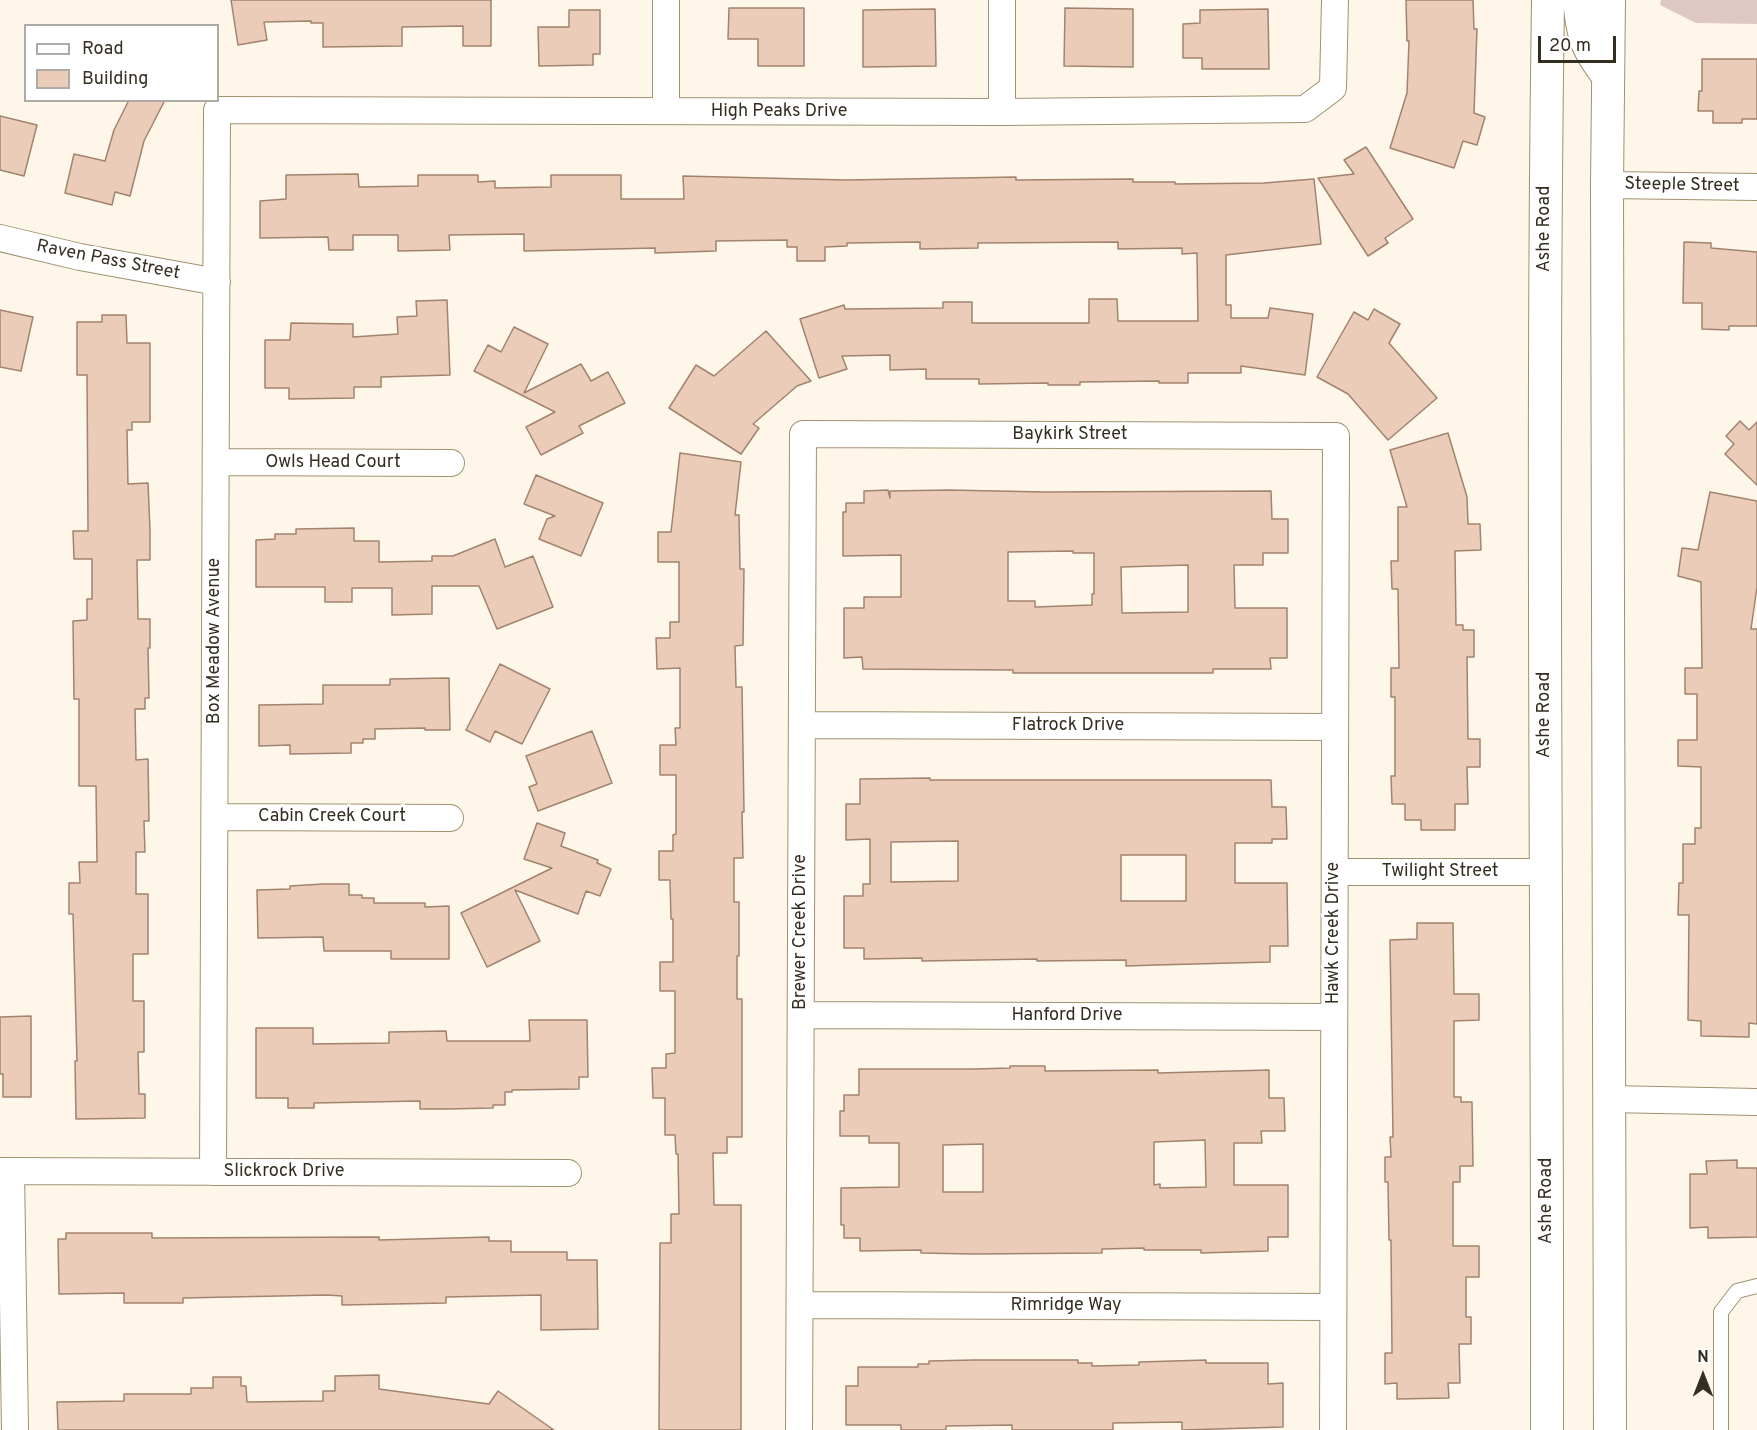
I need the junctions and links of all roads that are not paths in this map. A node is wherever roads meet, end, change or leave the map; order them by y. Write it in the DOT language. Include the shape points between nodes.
graph roads {
  1 [pos="666,0"];
  2 [pos="1002,0"];
  3 [pos="1335,0"];
  4 [pos="1548,0"];
  5 [pos="1580,0"];
  6 [pos="1609,0"];
  7 [pos="1608,76"];
  8 [pos="217,110"];
  9 [pos="666,111"];
  10 [pos="1002,112"];
  11 [pos="1607,185"];
  12 [pos="1757,187"];
  13 [pos="0,238"];
  14 [pos="217,282"];
  15 [pos="803,434"];
  16 [pos="1336,436"];
  17 [pos="216,462"];
  18 [pos="451,463"];
  19 [pos="802,724"];
  20 [pos="1335,727"];
  21 [pos="215,817"];
  22 [pos="450,818"];
  23 [pos="1335,872"];
  24 [pos="1545,872"];
  25 [pos="801,1015"];
  26 [pos="1334,1017"];
  27 [pos="1609,1099"];
  28 [pos="1757,1102"];
  29 [pos="6,1171"];
  30 [pos="213,1172"];
  31 [pos="568,1173"];
  32 [pos="1757,1286"];
  33 [pos="800,1305"];
  34 [pos="1333,1307"];
  35 [pos="15,1430"];
  36 [pos="799,1430"];
  37 [pos="1333,1430"];
  38 [pos="1547,1430"];
  39 [pos="1610,1430"];
  40 [pos="1721,1430"];
  1 -- 9 [label="street"];
  2 -- 10 [label="street"];
  3 -- 10 [label="street, High Peaks Drive" via="1333,88 1305,109"];
  4 -- 24 [label="street, Ashe Road"];
  5 -- 7 [label="street" via="1582,30 1590,52"];
  6 -- 7 [label="street"];
  7 -- 11 [label="street"];
  8 -- 9 [label="street, High Peaks Drive"];
  8 -- 14 [label="street, Box Meadow Avenue"];
  9 -- 10 [label="street, High Peaks Drive"];
  11 -- 12 [label="street, Steeple Street"];
  11 -- 27 [label="street"];
  13 -- 14 [label="street, Raven Pass Street"];
  14 -- 17 [label="street, Box Meadow Avenue"];
  15 -- 16 [label="street, Baykirk Street"];
  15 -- 19 [label="street, Brewer Creek Drive"];
  16 -- 20 [label="street, Hawk Creek Drive"];
  17 -- 18 [label="street, Owls Head Court"];
  17 -- 21 [label="street, Box Meadow Avenue"];
  19 -- 20 [label="street, Flatrock Drive"];
  19 -- 25 [label="street, Brewer Creek Drive"];
  20 -- 23 [label="street, Hawk Creek Drive"];
  21 -- 22 [label="street, Cabin Creek Court"];
  21 -- 30 [label="street, Box Meadow Avenue"];
  23 -- 24 [label="street, Twilight Street"];
  23 -- 26 [label="street, Hawk Creek Drive"];
  24 -- 38 [label="street, Ashe Road"];
  25 -- 26 [label="street, Hanford Drive"];
  25 -- 33 [label="street, Brewer Creek Drive"];
  26 -- 34 [label="street, Hawk Creek Drive"];
  27 -- 28 [label="street"];
  27 -- 39 [label="street"];
  29 -- 30 [label="street, Slickrock Drive"];
  29 -- 35 [label="street"];
  30 -- 31 [label="street, Slickrock Drive"];
  32 -- 40 [label="lane" via="1737,1291 1721,1312"];
  33 -- 34 [label="street, Rimridge Way"];
  33 -- 36 [label="street, Brewer Creek Drive"];
  34 -- 37 [label="street, Hawk Creek Drive"];
}
